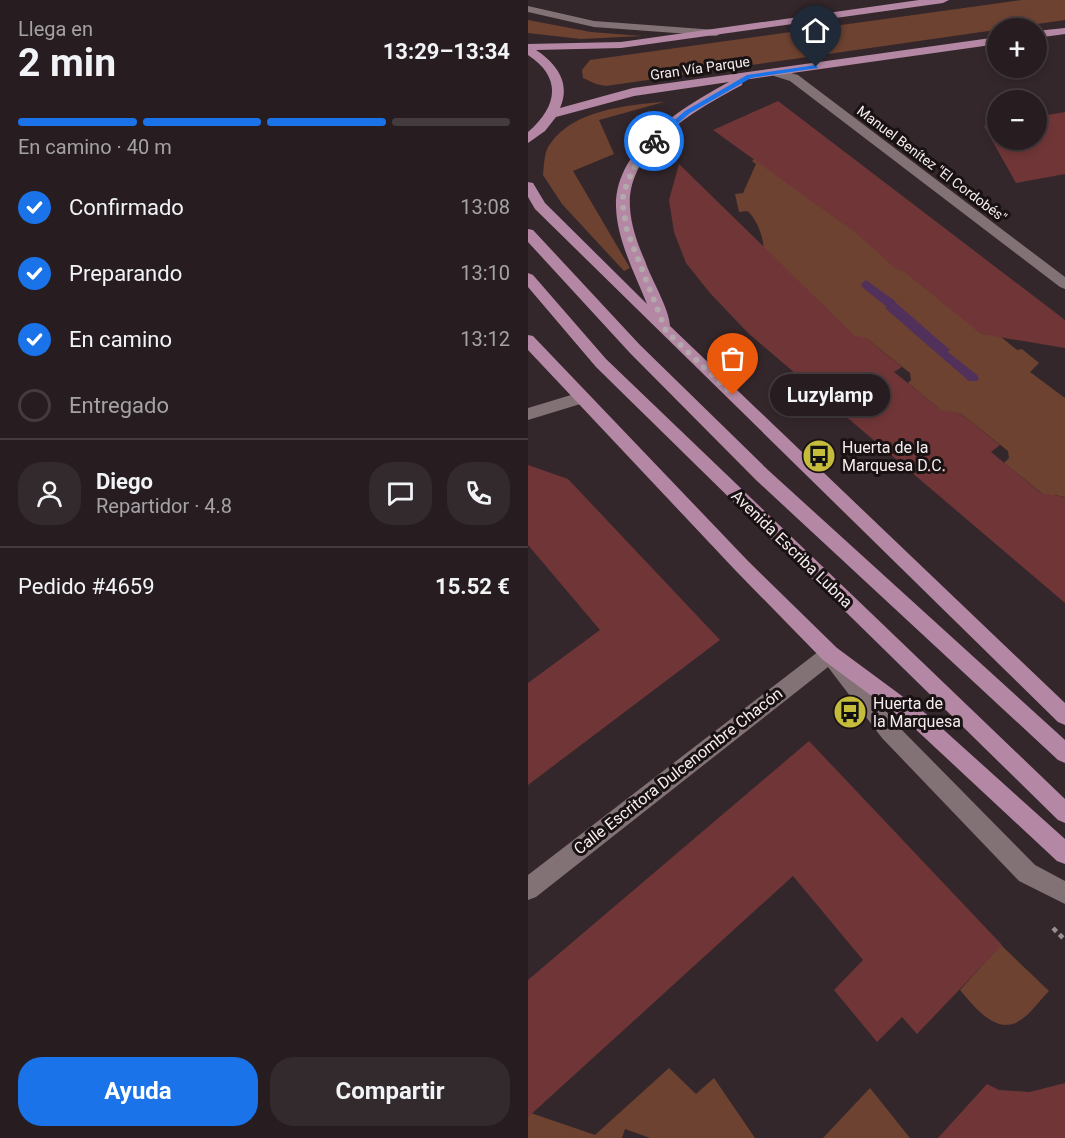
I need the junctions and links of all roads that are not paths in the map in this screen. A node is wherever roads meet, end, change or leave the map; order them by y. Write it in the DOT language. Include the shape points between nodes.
graph roads {
  1 [pos="943,0"];
  2 [pos="528,9"];
  3 [pos="1065,30"];
  4 [pos="716,33"];
  5 [pos="1047,33"];
  6 [pos="987,42"];
  7 [pos="528,48"];
  8 [pos="778,73"];
  9 [pos="749,76"];
  10 [pos="552,114"];
  11 [pos="530,138"];
  12 [pos="528,186"];
  13 [pos="528,233"];
  14 [pos="528,278"];
  15 [pos="1065,284"];
  16 [pos="666,331"];
  17 [pos="528,340"];
  18 [pos="581,398"];
  19 [pos="528,414"];
  20 [pos="830,654"];
  21 [pos="1065,716"];
  22 [pos="1065,753"];
  23 [pos="1065,813"];
  24 [pos="1065,854"];
  25 [pos="528,889"];
  26 [pos="1065,893"];
  1 -- 4 [label="main road, Gran Vía Parque"];
  2 -- 4 [label="street" via="594,24"];
  3 -- 5 [label="main road"];
  4 -- 7 [label="main road, Gran Vía Parque" via="621,45"];
  6 -- 8 [label="main road, Gran Vía Parque"];
  7 -- 10 [label="main road" via="548,64 558,81 558,101"];
  8 -- 9 [label="main road, Gran Vía Parque"];
  8 -- 15 [label="street, Manuel Benítez \"El Cordobés\"" via="794,78"];
  9 -- 10 [label="main road, Gran Vía Parque" via="633,92"];
  9 -- 16 [label="main road" via="668,127 640,158 627,182 623,207 627,231"];
  10 -- 11 [label="main road"];
  12 -- 16 [label="main road" via="540,206"];
  13 -- 22 [label="main road, Avenida Escriba Lubna" via="635,349 762,475"];
  14 -- 23 [label="main road, Avenida Escriba Lubna" via="601,363"];
  16 -- 21 [label="main road"];
  17 -- 18 [label="main road"];
  18 -- 19 [label="street"];
  18 -- 20 [label="main road"];
  20 -- 24 [label="main road" via="918,719"];
  20 -- 25 [label="street, Calle Escritora Dulcenombre Chacón"];
  20 -- 26 [label="street" via="889,731 1027,873"];
}
